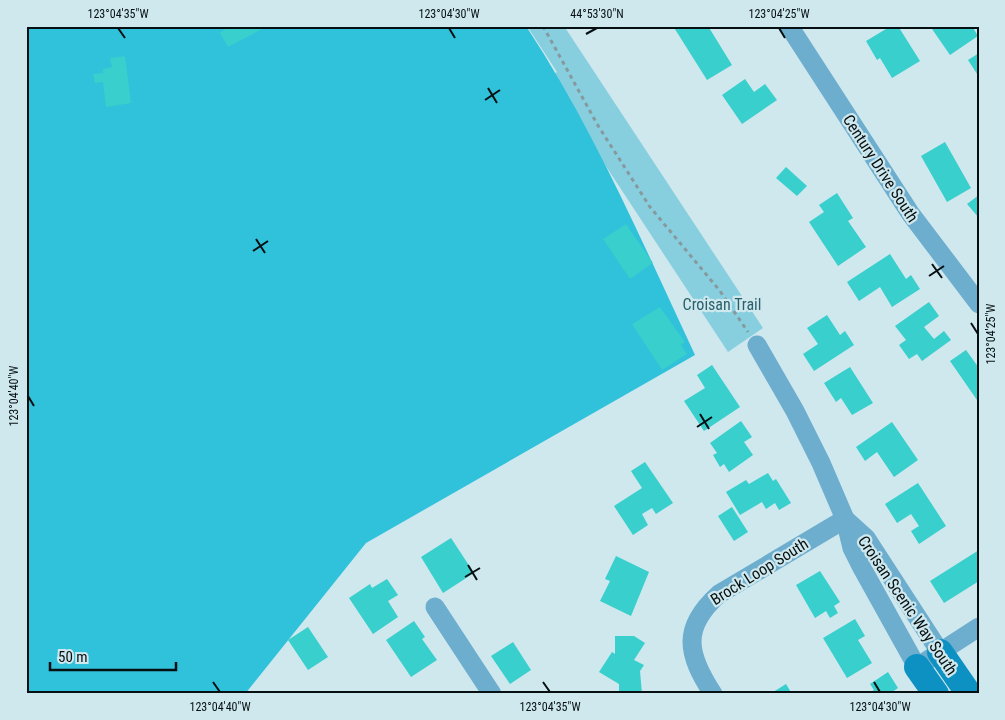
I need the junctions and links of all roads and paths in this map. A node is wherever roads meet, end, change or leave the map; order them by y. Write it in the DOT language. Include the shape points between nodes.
graph roads {
  1 [pos="543,26"];
  2 [pos="789,26"];
  3 [pos="979,304"];
  4 [pos="757,345"];
  5 [pos="845,518"];
  6 [pos="435,607"];
  7 [pos="979,627"];
  8 [pos="940,652"];
  9 [pos="917,667"];
  10 [pos="492,694"];
  11 [pos="713,694"];
  12 [pos="936,694"];
  13 [pos="969,694"];
  1 -- 4 [label="path" via="597,124 650,207 720,291"];
  2 -- 3 [label="street, Century Drive South" via="910,213"];
  4 -- 5 [label="street, Croisan Scenic Way South" via="795,411"];
  5 -- 8 [label="street, Croisan Scenic Way South" via="866,538"];
  5 -- 9 [label="street, Croisan Scenic Way South" via="852,548"];
  5 -- 11 [label="street, Brock Loop South" via="719,594 703,608 692,635 692,646 696,664"];
  6 -- 10 [label="street"];
  7 -- 8 [label="street"];
  8 -- 9 [label="street"];
  8 -- 13 [label="street, Croisan Scenic Way South"];
  9 -- 12 [label="street, Croisan Scenic Way South"];
}
